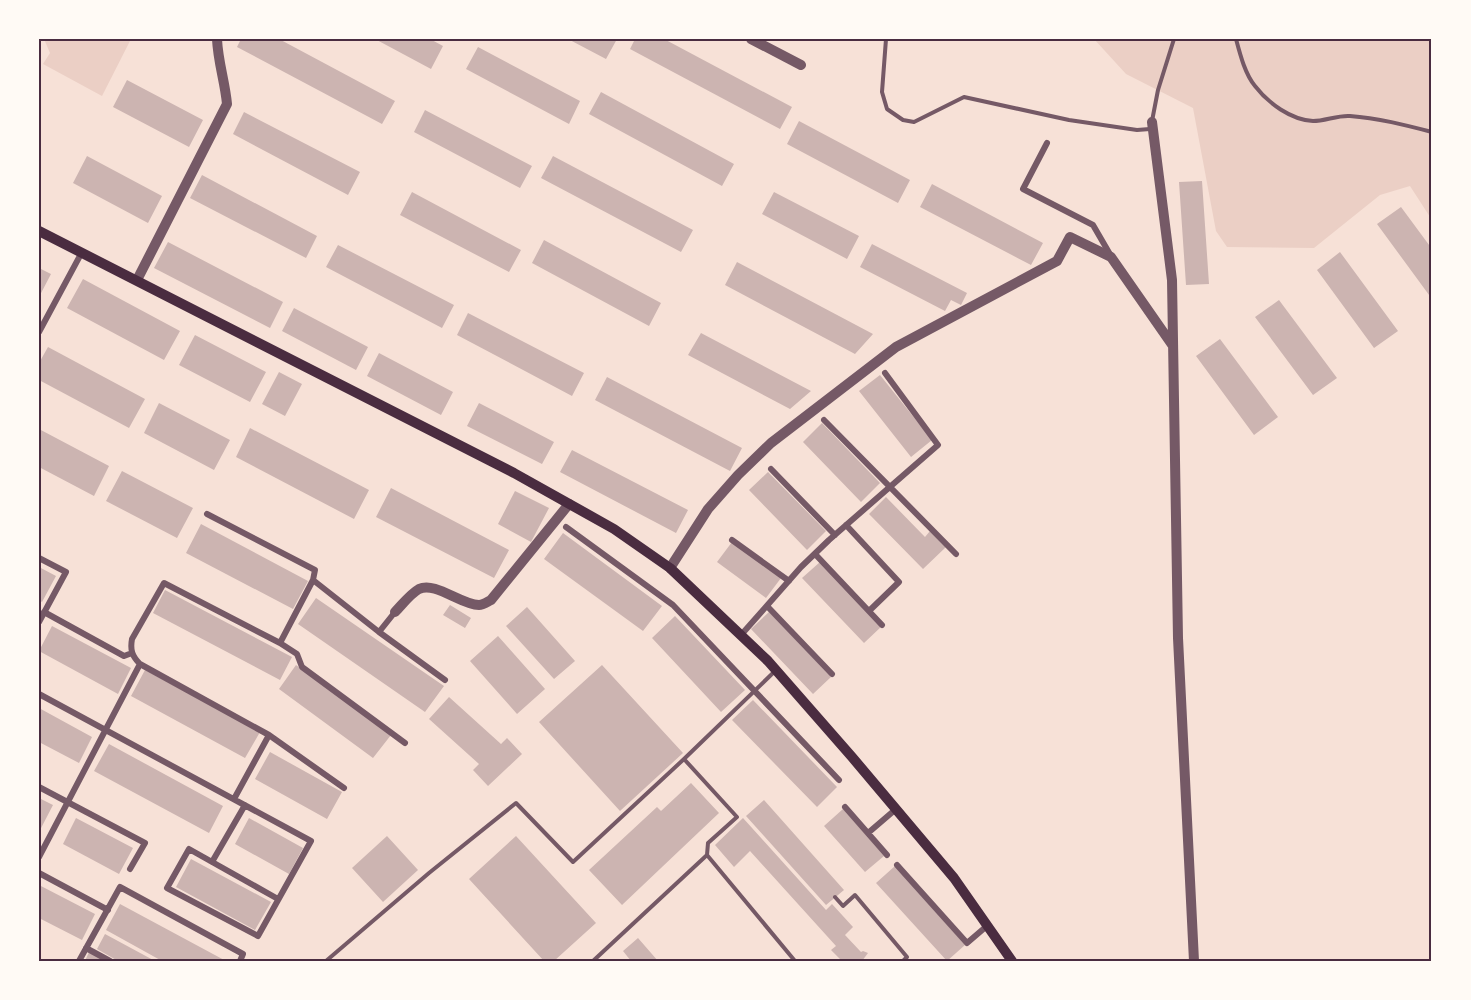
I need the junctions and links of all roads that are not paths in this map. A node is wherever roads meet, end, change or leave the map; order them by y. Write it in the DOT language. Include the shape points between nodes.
graph roads {
  1 [pos="217,39"];
  2 [pos="751,39"];
  3 [pos="886,39"];
  4 [pos="1174,39"];
  5 [pos="1236,39"];
  6 [pos="801,65"];
  7 [pos="1152,125"];
  8 [pos="1432,132"];
  9 [pos="1047,143"];
  10 [pos="39,231"];
  11 [pos="82,252"];
  12 [pos="1111,256"];
  13 [pos="137,280"];
  14 [pos="39,332"];
  15 [pos="1173,346"];
  16 [pos="885,373"];
  17 [pos="824,420"];
  18 [pos="771,469"];
  19 [pos="890,486"];
  20 [pos="569,504"];
  21 [pos="207,514"];
  22 [pos="846,525"];
  23 [pos="566,527"];
  24 [pos="835,535"];
  25 [pos="732,540"];
  26 [pos="815,554"];
  27 [pos="956,554"];
  28 [pos="39,558"];
  29 [pos="670,567"];
  30 [pos="314,580"];
  31 [pos="789,581"];
  32 [pos="767,606"];
  33 [pos="869,611"];
  34 [pos="44,612"];
  35 [pos="395,612"];
  36 [pos="39,622"];
  37 [pos="882,625"];
  38 [pos="379,632"];
  39 [pos="741,634"];
  40 [pos="280,643"];
  41 [pos="132,653"];
  42 [pos="140,664"];
  43 [pos="776,670"];
  44 [pos="832,674"];
  45 [pos="445,680"];
  46 [pos="755,690"];
  47 [pos="39,694"];
  48 [pos="106,729"];
  49 [pos="269,735"];
  50 [pos="405,743"];
  51 [pos="684,759"];
  52 [pos="838,780"];
  53 [pos="39,787"];
  54 [pos="344,788"];
  55 [pos="234,799"];
  56 [pos="68,802"];
  57 [pos="245,805"];
  58 [pos="845,807"];
  59 [pos="896,809"];
  60 [pos="868,833"];
  61 [pos="707,855"];
  62 [pos="887,855"];
  63 [pos="39,857"];
  64 [pos="212,862"];
  65 [pos="897,865"];
  66 [pos="130,869"];
  67 [pos="39,873"];
  68 [pos="835,897"];
  69 [pos="278,899"];
  70 [pos="108,910"];
  71 [pos="988,926"];
  72 [pos="86,948"];
  73 [pos="79,961"];
  74 [pos="110,961"];
  75 [pos="240,961"];
  76 [pos="326,961"];
  77 [pos="593,961"];
  78 [pos="795,961"];
  79 [pos="903,961"];
  80 [pos="1012,961"];
  81 [pos="1194,961"];
  1 -- 13 [label="street" via="227,104"];
  2 -- 6 [label="street"];
  3 -- 7 [label="lane" via="882,92 887,109 903,120 914,122 964,97 1069,120 1137,130"];
  4 -- 7 [label="lane"];
  5 -- 8 [label="lane" via="1254,86 1297,118 1314,121 1348,116"];
  7 -- 15 [label="street" via="1172,280"];
  9 -- 12 [label="street" via="1023,189 1093,225"];
  10 -- 11 [label="main road"];
  11 -- 13 [label="main road"];
  11 -- 14 [label="street"];
  12 -- 15 [label="street"];
  12 -- 29 [label="street" via="1070,237 1057,261 896,347 771,443 738,474 708,509"];
  13 -- 20 [label="main road"];
  15 -- 81 [label="street" via="1179,638"];
  16 -- 19 [label="street" via="938,445"];
  17 -- 19 [label="street"];
  18 -- 24 [label="street"];
  19 -- 22 [label="street"];
  19 -- 27 [label="street"];
  20 -- 29 [label="main road"];
  20 -- 35 [label="street" via="491,600 481,606 423,587"];
  21 -- 30 [label="street" via="315,570"];
  22 -- 24 [label="street"];
  22 -- 33 [label="street" via="899,582"];
  23 -- 46 [label="street" via="673,605"];
  24 -- 26 [label="street"];
  25 -- 31 [label="street"];
  26 -- 31 [label="street"];
  26 -- 33 [label="street"];
  28 -- 34 [label="street" via="66,572"];
  29 -- 39 [label="main road"];
  30 -- 38 [label="street"];
  30 -- 40 [label="street"];
  31 -- 32 [label="street"];
  32 -- 39 [label="street"];
  32 -- 44 [label="street"];
  33 -- 37 [label="street"];
  34 -- 36 [label="street"];
  34 -- 41 [label="street" via="124,656"];
  35 -- 38 [label="street"];
  38 -- 45 [label="street"];
  39 -- 43 [label="main road"];
  40 -- 41 [label="street" via="164,583 132,639"];
  40 -- 50 [label="street" via="297,654 302,667"];
  41 -- 42 [label="street"];
  42 -- 48 [label="street"];
  42 -- 49 [label="street"];
  43 -- 46 [label="lane"];
  43 -- 59 [label="main road"];
  46 -- 51 [label="lane"];
  46 -- 52 [label="street"];
  47 -- 48 [label="street"];
  48 -- 55 [label="street"];
  48 -- 56 [label="street"];
  49 -- 54 [label="street"];
  49 -- 55 [label="street"];
  51 -- 61 [label="lane" via="737,817 708,843"];
  51 -- 76 [label="lane" via="573,862 516,803"];
  53 -- 56 [label="street"];
  55 -- 57 [label="street"];
  56 -- 63 [label="street"];
  56 -- 66 [label="street" via="145,843"];
  57 -- 64 [label="street"];
  57 -- 69 [label="street" via="311,841"];
  58 -- 60 [label="street"];
  59 -- 60 [label="street"];
  59 -- 71 [label="main road"];
  60 -- 62 [label="street"];
  61 -- 77 [label="lane"];
  61 -- 78 [label="lane"];
  64 -- 69 [label="street"];
  64 -- 69 [label="street" via="189,849 167,888 258,936"];
  65 -- 71 [label="street" via="966,943"];
  67 -- 70 [label="street"];
  68 -- 79 [label="lane" via="843,906 855,895 907,957"];
  70 -- 72 [label="street"];
  70 -- 75 [label="street" via="120,887 243,954"];
  71 -- 80 [label="main road"];
  72 -- 73 [label="street"];
  72 -- 74 [label="street"];
}
